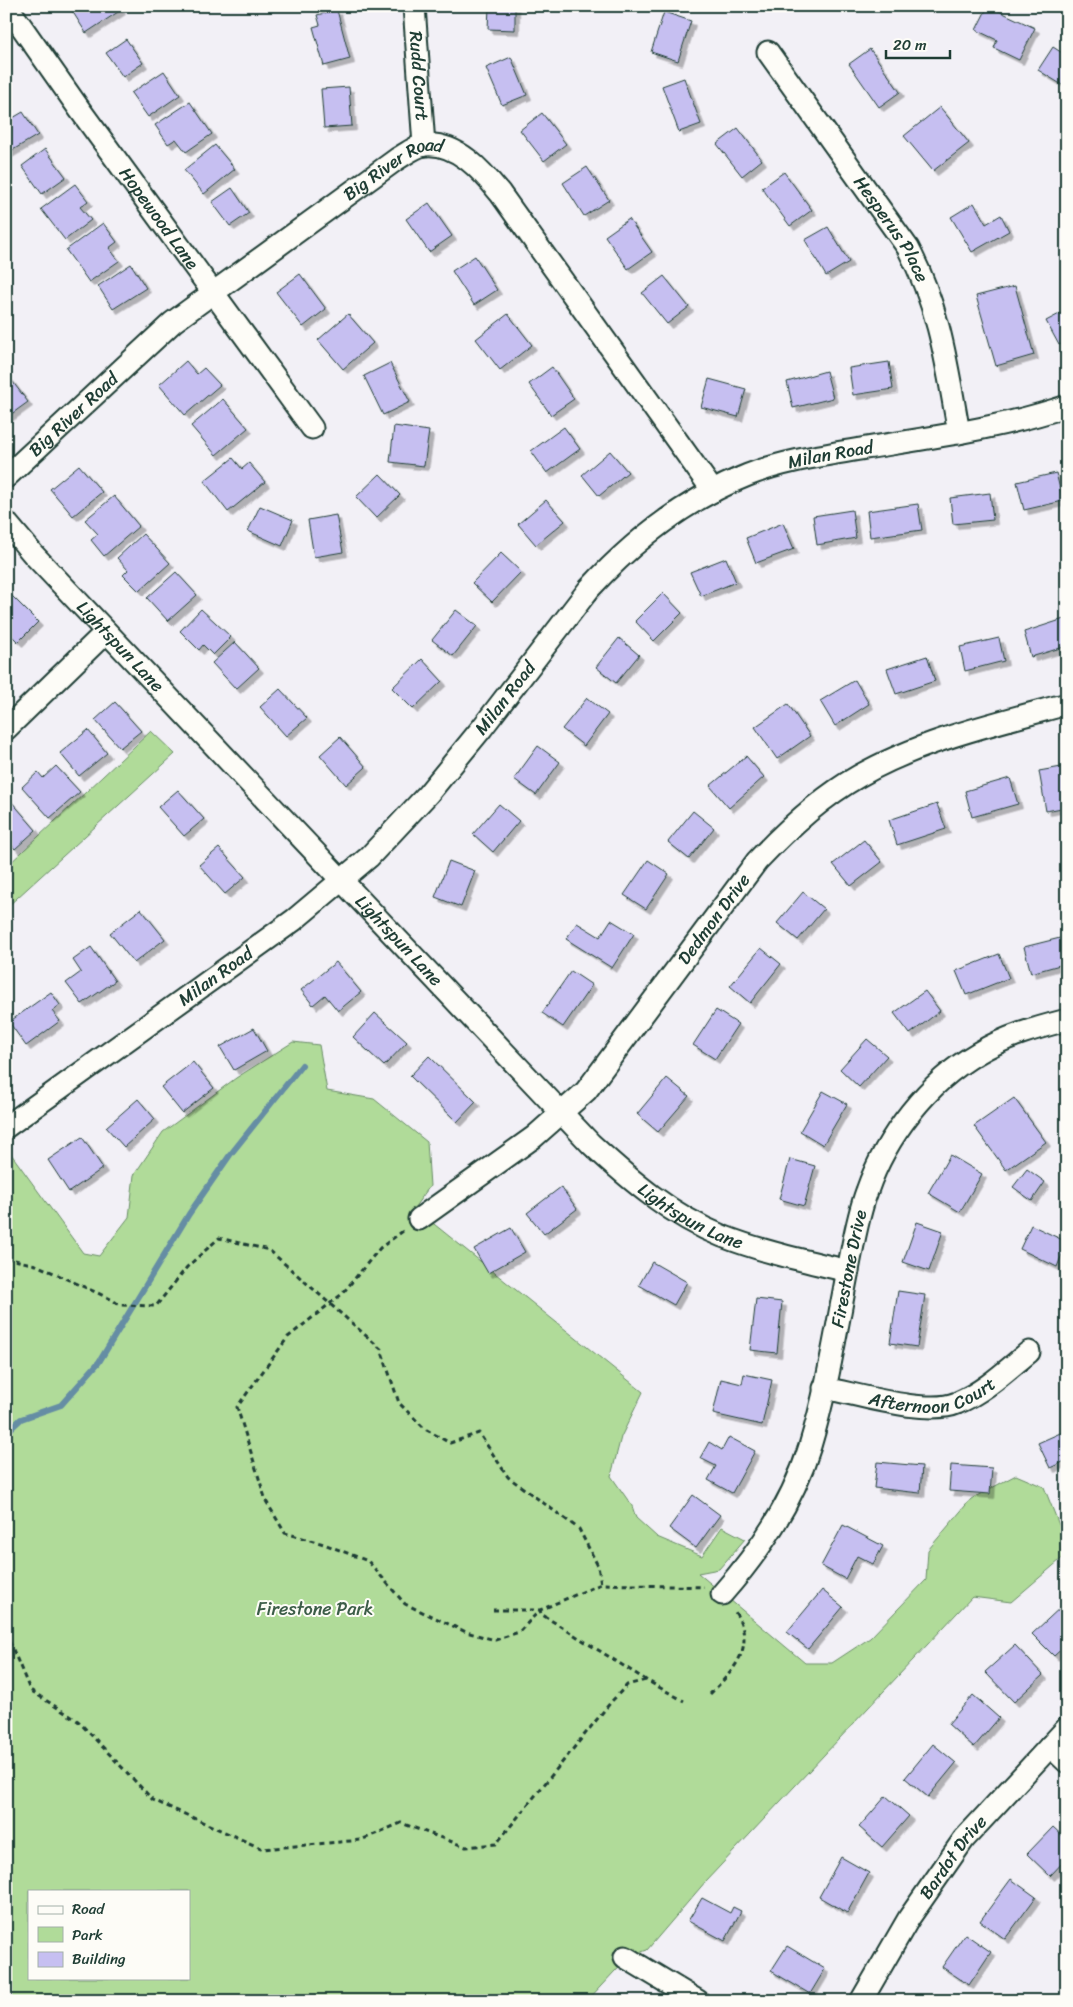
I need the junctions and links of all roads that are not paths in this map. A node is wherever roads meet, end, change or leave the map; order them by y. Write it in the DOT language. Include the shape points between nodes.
graph roads {
  1 [pos="7,6"];
  2 [pos="414,6"];
  3 [pos="768,52"];
  4 [pos="424,145"];
  5 [pos="213,291"];
  6 [pos="1067,406"];
  7 [pos="312,428"];
  8 [pos="959,433"];
  9 [pos="6,477"];
  10 [pos="713,491"];
  11 [pos="6,522"];
  12 [pos="106,632"];
  13 [pos="1067,704"];
  14 [pos="6,729"];
  15 [pos="341,882"];
  16 [pos="1067,1020"];
  17 [pos="562,1114"];
  18 [pos="6,1127"];
  19 [pos="419,1219"];
  20 [pos="848,1271"];
  21 [pos="1029,1352"];
  22 [pos="824,1388"];
  23 [pos="722,1594"];
  24 [pos="1067,1728"];
  25 [pos="1050,1746"];
  26 [pos="1067,1762"];
  27 [pos="625,1958"];
  28 [pos="698,2001"];
  29 [pos="861,2001"];
  1 -- 5 [label="street, Hopewood Lane"];
  2 -- 4 [label="street, Rudd Court"];
  3 -- 8 [label="street, Hesperus Place" via="908,248 924,280 944,348"];
  4 -- 5 [label="street, Big River Road" via="397,159"];
  4 -- 10 [label="street, Big River Road" via="452,150 486,176"];
  5 -- 7 [label="street, Hopewood Lane"];
  5 -- 9 [label="street, Big River Road" via="173,322"];
  6 -- 8 [label="street, Milan Road" via="999,426"];
  8 -- 10 [label="street, Milan Road" via="806,458 750,474"];
  10 -- 15 [label="street, Milan Road" via="650,532 607,569 428,794"];
  11 -- 12 [label="street, Lightspun Lane"];
  12 -- 14 [label="street"];
  12 -- 15 [label="street, Lightspun Lane"];
  13 -- 17 [label="street, Dedmon Drive" via="953,737 895,758 838,789 793,824 756,861 586,1091"];
  15 -- 17 [label="street, Lightspun Lane"];
  15 -- 18 [label="street, Milan Road" via="294,920"];
  16 -- 20 [label="street, Firestone Drive" via="1026,1031 978,1053 928,1094 908,1116 889,1145 867,1190"];
  17 -- 19 [label="street, Dedmon Drive"];
  17 -- 20 [label="street, Lightspun Lane" via="623,1174 698,1224 758,1249"];
  20 -- 22 [label="street, Firestone Drive"];
  21 -- 22 [label="street, Afternoon Court" via="980,1390 956,1404 942,1407 915,1406"];
  22 -- 23 [label="street, Firestone Drive" via="810,1446 782,1513 758,1551"];
  24 -- 25 [label="street, Bardot Drive"];
  25 -- 26 [label="street"];
  25 -- 29 [label="street, Bardot Drive" via="964,1839 909,1918"];
  27 -- 28 [label="street"];
}
